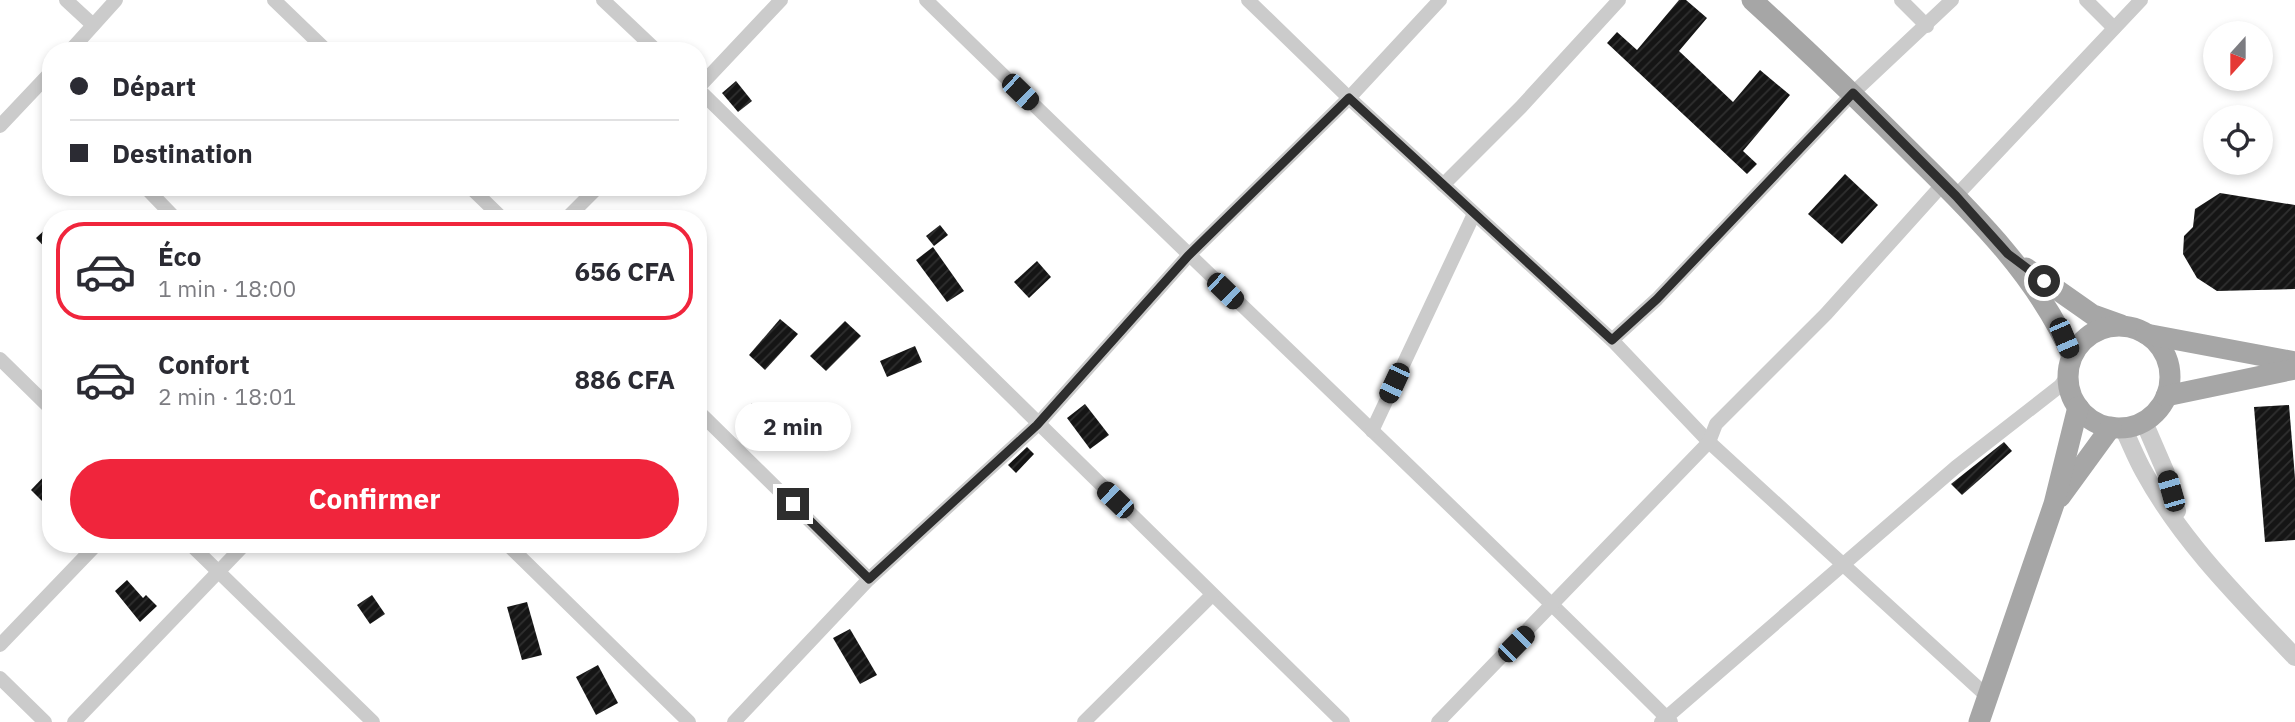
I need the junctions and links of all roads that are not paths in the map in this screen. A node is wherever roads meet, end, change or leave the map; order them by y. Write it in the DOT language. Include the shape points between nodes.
graph roads {
  1 [pos="66,0"];
  2 [pos="116,0"];
  3 [pos="274,0"];
  4 [pos="603,0"];
  5 [pos="781,0"];
  6 [pos="926,0"];
  7 [pos="1248,0"];
  8 [pos="1440,0"];
  9 [pos="1619,0"];
  10 [pos="1752,0"];
  11 [pos="1900,0"];
  12 [pos="1952,0"];
  13 [pos="2086,0"];
  14 [pos="2141,0"];
  15 [pos="93,25"];
  16 [pos="1927,26"];
  17 [pos="2115,28"];
  18 [pos="78,42"];
  19 [pos="318,42"];
  20 [pos="647,42"];
  21 [pos="707,79"];
  22 [pos="42,92"];
  23 [pos="1853,93"];
  24 [pos="707,98"];
  25 [pos="1349,98"];
  26 [pos="0,126"];
  27 [pos="1443,185"];
  28 [pos="1950,190"];
  29 [pos="154,196"];
  30 [pos="479,196"];
  31 [pos="589,196"];
  32 [pos="167,210"];
  33 [pos="494,210"];
  34 [pos="575,210"];
  35 [pos="1474,214"];
  36 [pos="2008,254"];
  37 [pos="1188,256"];
  38 [pos="2136,331"];
  39 [pos="1612,340"];
  40 [pos="0,359"];
  41 [pos="2295,362"];
  42 [pos="2070,366"];
  43 [pos="2295,369"];
  44 [pos="2166,396"];
  45 [pos="42,400"];
  46 [pos="2078,407"];
  47 [pos="707,420"];
  48 [pos="1037,425"];
  49 [pos="2126,425"];
  50 [pos="1372,431"];
  51 [pos="1710,442"];
  52 [pos="2054,504"];
  53 [pos="87,553"];
  54 [pos="199,553"];
  55 [pos="237,553"];
  56 [pos="516,553"];
  57 [pos="1842,564"];
  58 [pos="219,572"];
  59 [pos="869,579"];
  60 [pos="1212,595"];
  61 [pos="1555,604"];
  62 [pos="0,645"];
  63 [pos="2295,657"];
  64 [pos="0,678"];
  65 [pos="1988,697"];
  66 [pos="1666,721"];
  67 [pos="45,722"];
  68 [pos="74,722"];
  69 [pos="373,722"];
  70 [pos="689,722"];
  71 [pos="734,722"];
  72 [pos="1084,722"];
  73 [pos="1343,722"];
  74 [pos="1438,722"];
  75 [pos="1979,722"];
  1 -- 15 [label="street"];
  2 -- 15 [label="street"];
  3 -- 19 [label="street"];
  4 -- 20 [label="street"];
  5 -- 21 [label="street"];
  6 -- 37 [label="street"];
  7 -- 25 [label="street"];
  8 -- 25 [label="street"];
  9 -- 27 [label="street"];
  10 -- 23 [label="main road"];
  11 -- 16 [label="street"];
  12 -- 16 [label="street"];
  13 -- 17 [label="street"];
  14 -- 17 [label="street"];
  15 -- 18 [label="street"];
  16 -- 23 [label="street"];
  17 -- 28 [label="street"];
  22 -- 26 [label="street"];
  23 -- 28 [label="main road"];
  23 -- 39 [label="street" via="1657,299"];
  24 -- 48 [label="street"];
  25 -- 27 [label="street"];
  25 -- 37 [label="street"];
  27 -- 35 [label="street"];
  28 -- 36 [label="main road"];
  28 -- 51 [label="street" via="1716,424"];
  29 -- 32 [label="street"];
  30 -- 33 [label="street"];
  31 -- 34 [label="street"];
  35 -- 39 [label="street"];
  35 -- 50 [label="street"];
  36 -- 38 [label="main road" via="2093,315"];
  36 -- 42 [label="main road" via="2058,326"];
  37 -- 48 [label="street"];
  37 -- 50 [label="street"];
  38 -- 41 [label="main road"];
  38 -- 42 [label="main road" via="2105,328 2094,332 2085,338"];
  38 -- 44 [label="main road" via="2162,350 2167,361"];
  39 -- 51 [label="street"];
  40 -- 45 [label="street"];
  42 -- 46 [label="main road" via="2072,397"];
  42 -- 57 [label="street" via="2060,386"];
  43 -- 44 [label="main road"];
  44 -- 49 [label="main road" via="2153,415"];
  46 -- 49 [label="main road" via="2092,420"];
  46 -- 52 [label="main road"];
  47 -- 59 [label="street"];
  48 -- 59 [label="street"];
  48 -- 60 [label="street"];
  49 -- 52 [label="main road"];
  49 -- 63 [label="street" via="2144,472 2182,528 2221,579"];
  50 -- 61 [label="street"];
  51 -- 57 [label="street"];
  51 -- 61 [label="street"];
  52 -- 65 [label="main road"];
  53 -- 62 [label="street"];
  54 -- 58 [label="street"];
  55 -- 58 [label="street"];
  56 -- 70 [label="street"];
  57 -- 65 [label="street"];
  57 -- 66 [label="street"];
  58 -- 68 [label="street"];
  58 -- 69 [label="street"];
  59 -- 71 [label="street"];
  60 -- 72 [label="street"];
  60 -- 73 [label="street"];
  61 -- 66 [label="street"];
  61 -- 74 [label="street"];
  64 -- 67 [label="street"];
  65 -- 75 [label="main road"];
}
